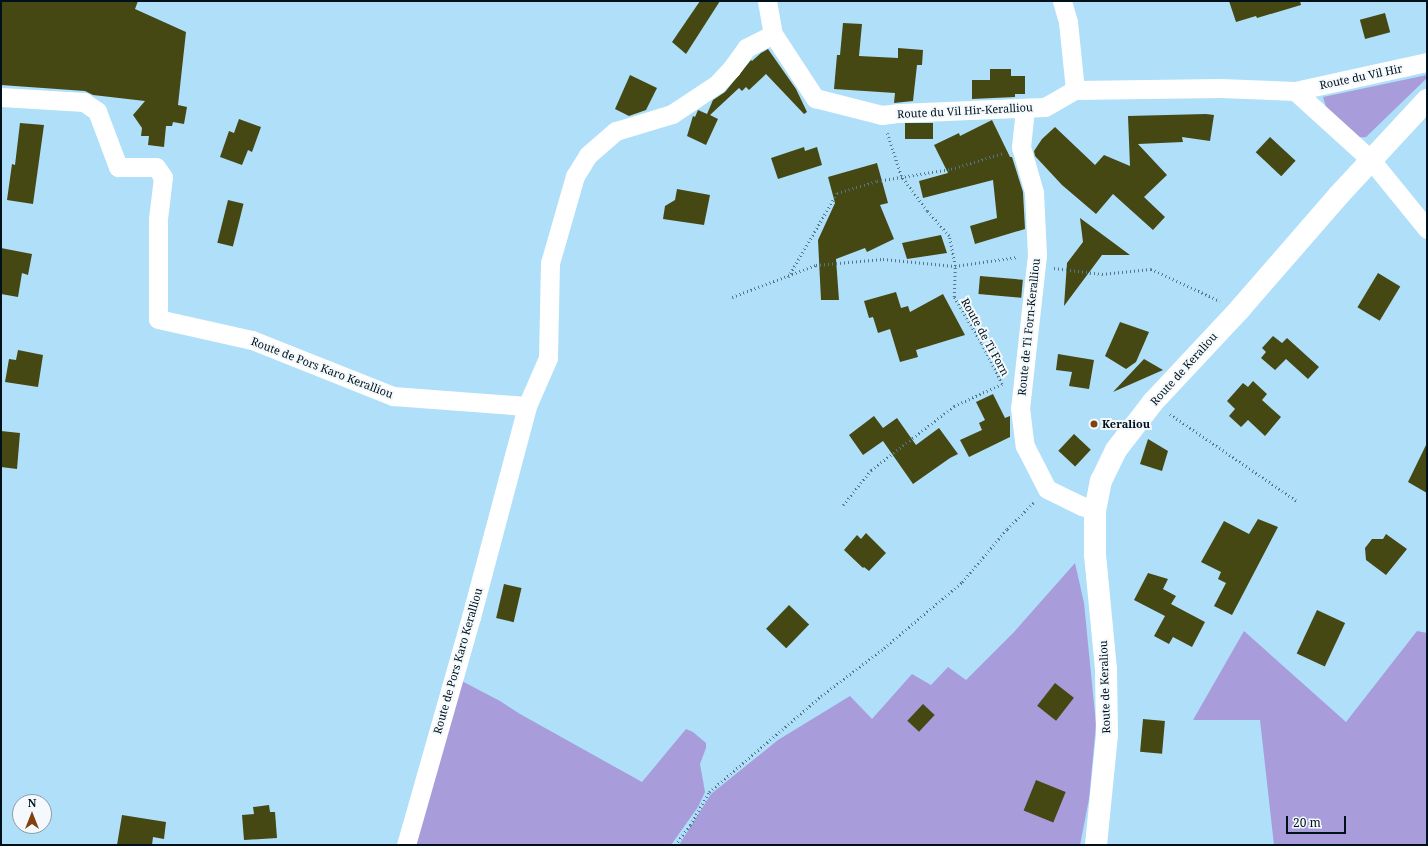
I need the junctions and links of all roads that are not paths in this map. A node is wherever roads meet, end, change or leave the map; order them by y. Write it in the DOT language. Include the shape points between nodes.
graph roads {
  1 [pos="767,1"];
  2 [pos="1062,1"];
  3 [pos="773,34"];
  4 [pos="1427,62"];
  5 [pos="1075,90"];
  6 [pos="1294,91"];
  7 [pos="1,97"];
  8 [pos="1427,100"];
  9 [pos="1024,109"];
  10 [pos="1371,160"];
  11 [pos="1427,230"];
  12 [pos="527,406"];
  13 [pos="1095,510"];
  14 [pos="406,845"];
  15 [pos="1096,845"];
  1 -- 3 [label="street, Route du Vil Hir-Keralliou"];
  2 -- 5 [label="street" via="1068,22"];
  3 -- 9 [label="street, Route du Vil Hir-Keralliou" via="815,98 882,115"];
  3 -- 12 [label="street, Route de Pors Karo Keralliou" via="746,48 717,84 672,114 616,131 588,155 575,176 550,264 548,358"];
  4 -- 6 [label="street, Route du Vil Hir"];
  5 -- 6 [label="street, Route du Vil Hir-Keralliou" via="1220,88"];
  5 -- 9 [label="street, Route du Vil Hir-Keralliou" via="1045,107"];
  6 -- 10 [label="street"];
  7 -- 12 [label="street, Route de Pors Karo Keralliou" via="84,102 97,111 118,167 156,167 163,177 158,219 158,319 252,340 393,396"];
  8 -- 10 [label="street, Route de Keraliou"];
  9 -- 13 [label="street, Route de Ti Forn-Keralliou" via="1021,147 1034,192 1037,255 1020,408 1025,446 1048,489"];
  10 -- 11 [label="street"];
  10 -- 13 [label="street, Route de Keraliou" via="1239,310 1153,402 1116,450 1101,481"];
  12 -- 14 [label="street, Route de Pors Karo Keralliou" via="471,617"];
  13 -- 15 [label="street, Route de Keraliou" via="1095,554 1106,669 1108,734"];
}
